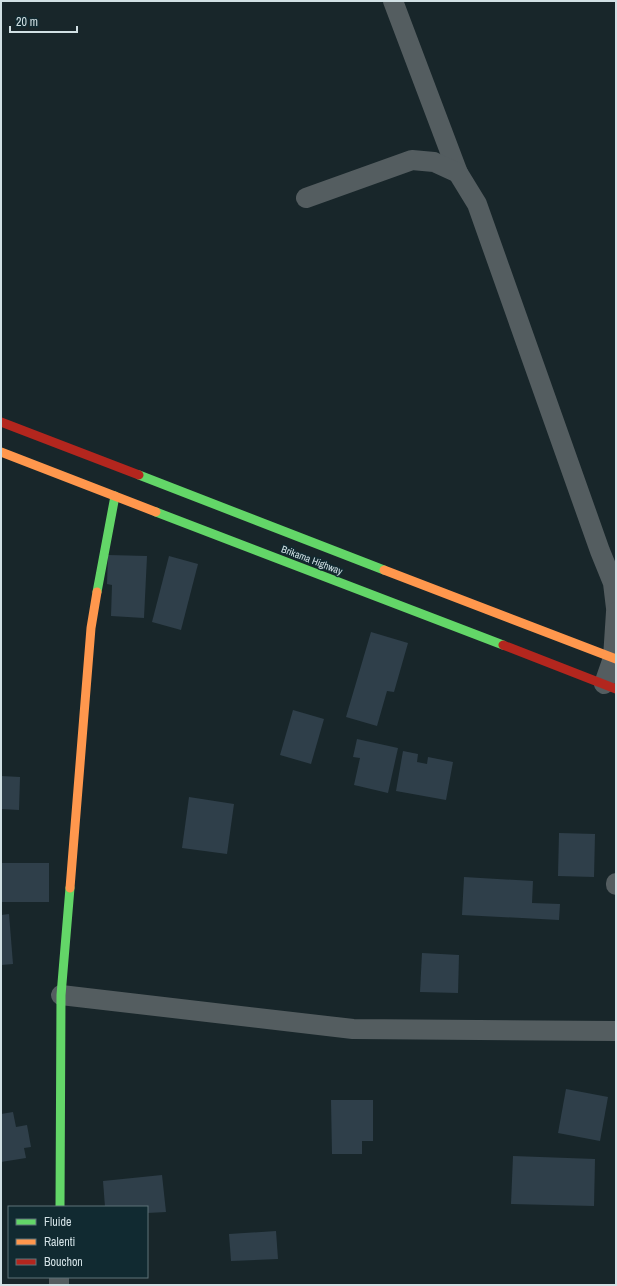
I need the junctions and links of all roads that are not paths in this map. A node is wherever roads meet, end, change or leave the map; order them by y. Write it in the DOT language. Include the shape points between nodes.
graph roads {
  1 [pos="393,1"];
  2 [pos="458,173"];
  3 [pos="306,198"];
  4 [pos="1,422"];
  5 [pos="1,452"];
  6 [pos="115,496"];
  7 [pos="616,608"];
  8 [pos="616,612"];
  9 [pos="614,658"];
  10 [pos="610,686"];
  11 [pos="61,995"];
  12 [pos="616,1031"];
  13 [pos="60,1206"];
  1 -- 2 [label="street"];
  2 -- 3 [label="street" via="434,162 412,160"];
  2 -- 7 [label="street" via="480,211 613,583"];
  4 -- 9 [label="main road, Brikama Highway"];
  5 -- 6 [label="main road, Brikama Highway"];
  6 -- 10 [label="main road, Brikama Highway"];
  6 -- 11 [label="main road" via="91,628"];
  8 -- 9 [label="street"];
  9 -- 10 [label="street"];
  11 -- 12 [label="street" via="353,1029"];
  11 -- 13 [label="main road"];
}
